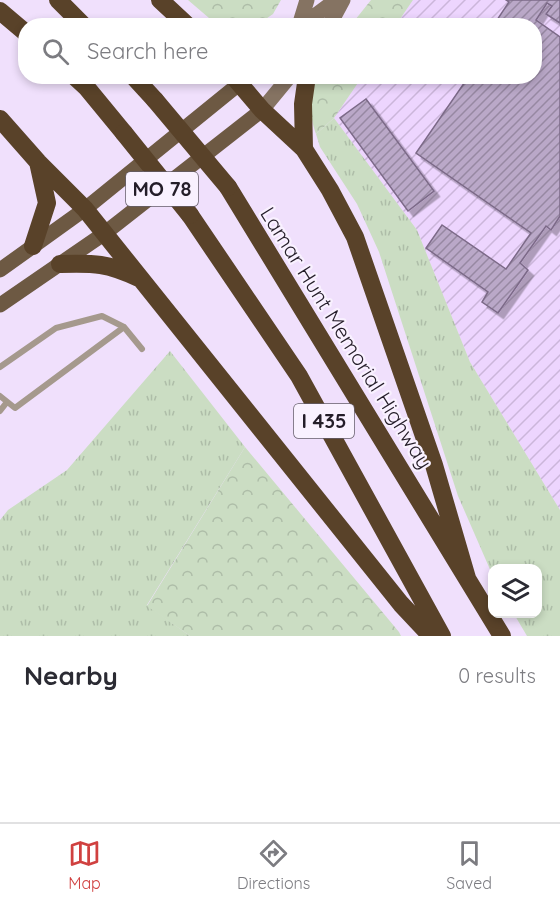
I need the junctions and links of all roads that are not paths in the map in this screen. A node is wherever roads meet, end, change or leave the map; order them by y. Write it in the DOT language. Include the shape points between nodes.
graph roads {
  1 [pos="58,0"];
  2 [pos="160,0"];
  3 [pos="307,0"];
  4 [pos="336,0"];
  5 [pos="343,0"];
  6 [pos="0,11"];
  7 [pos="76,18"];
  8 [pos="179,18"];
  9 [pos="302,18"];
  10 [pos="311,18"];
  11 [pos="333,18"];
  12 [pos="18,26"];
  13 [pos="83,84"];
  14 [pos="140,84"];
  15 [pos="234,84"];
  16 [pos="243,84"];
  17 [pos="283,84"];
  18 [pos="307,84"];
  19 [pos="261,110"];
  20 [pos="0,119"];
  21 [pos="304,149"];
  22 [pos="38,162"];
  23 [pos="85,209"];
  24 [pos="105,233"];
  25 [pos="33,246"];
  26 [pos="60,264"];
  27 [pos="0,270"];
  28 [pos="142,279"];
  29 [pos="0,304"];
  30 [pos="124,327"];
  31 [pos="142,349"];
  32 [pos="0,367"];
  33 [pos="0,396"];
  34 [pos="7,402"];
  35 [pos="0,411"];
  36 [pos="467,578"];
  37 [pos="431,636"];
  38 [pos="442,636"];
  39 [pos="502,636"];
  1 -- 7 [label="highway"];
  2 -- 8 [label="highway"];
  3 -- 9 [label="main road"];
  4 -- 10 [label="main road"];
  5 -- 11 [label="main road"];
  6 -- 12 [label="highway"];
  13 -- 38 [label="highway, I 435, bridge" via="190,215 299,376"];
  14 -- 36 [label="highway, Lamar Hunt Memorial Highway / I 435, bridge" via="228,187"];
  15 -- 23 [label="main road, MO 78"];
  16 -- 19 [label="highway"];
  17 -- 19 [label="main road, MO 78"];
  18 -- 21 [label="highway"];
  19 -- 21 [label="highway"];
  19 -- 24 [label="main road, MO 78"];
  20 -- 22 [label="highway"];
  21 -- 36 [label="highway" via="355,237 434,465"];
  22 -- 23 [label="highway"];
  22 -- 25 [label="highway" via="47,203"];
  23 -- 24 [label="highway"];
  23 -- 25 [label="main road, MO 78"];
  24 -- 26 [label="main road, MO 78"];
  24 -- 28 [label="highway"];
  25 -- 27 [label="main road, MO 78"];
  26 -- 28 [label="highway" via="94,263"];
  26 -- 29 [label="main road, MO 78"];
  28 -- 37 [label="highway"];
  30 -- 31 [label="lane"];
  30 -- 32 [label="lane" via="102,316 56,328"];
  30 -- 34 [label="lane" via="15,408"];
  33 -- 34 [label="lane"];
  34 -- 35 [label="lane"];
  36 -- 39 [label="highway, Lamar Hunt Memorial Highway / I 435"];
}
